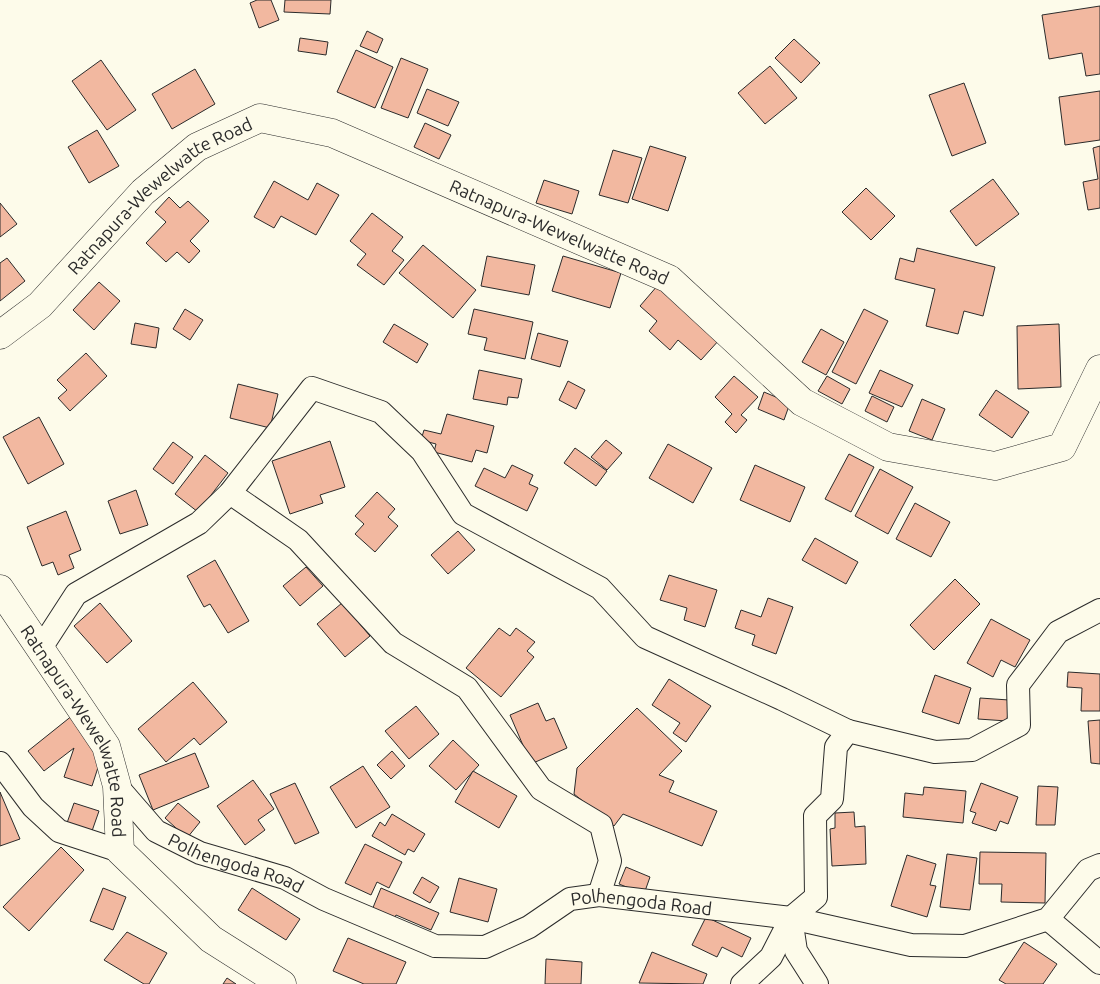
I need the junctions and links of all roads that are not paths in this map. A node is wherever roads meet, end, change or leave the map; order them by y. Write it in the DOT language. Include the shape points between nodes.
graph roads {
  1 [pos="0,334"];
  2 [pos="1100,369"];
  3 [pos="230,493"];
  4 [pos="0,589"];
  5 [pos="1100,610"];
  6 [pos="40,648"];
  7 [pos="848,731"];
  8 [pos="0,763"];
  9 [pos="117,786"];
  10 [pos="120,851"];
  11 [pos="1100,865"];
  12 [pos="599,894"];
  13 [pos="790,918"];
  14 [pos="1048,919"];
  15 [pos="1100,963"];
  16 [pos="282,984"];
  17 [pos="742,984"];
  18 [pos="817,984"];
  1 -- 2 [label="main road, Ratnapura-Wewelwatte Road" via="40,305 143,192 197,147 260,118 332,133 669,279 802,402 888,447 995,466 1062,447"];
  3 -- 6 [label="street" via="200,523 76,594"];
  3 -- 7 [label="street" via="312,388 381,412 422,451 463,514 600,588 645,638"];
  3 -- 12 [label="street" via="298,540 393,643 467,688 541,788 601,825 610,861"];
  4 -- 6 [label="main road, Ratnapura-Wewelwatte Road"];
  5 -- 7 [label="street" via="1058,632 1018,685 1019,725 972,750 935,752"];
  6 -- 9 [label="main road, Ratnapura-Wewelwatte Road" via="106,746"];
  7 -- 13 [label="street" via="836,748 832,799 815,816 816,897"];
  8 -- 10 [label="street" via="33,807 58,831"];
  9 -- 10 [label="main road, Ratnapura-Wewelwatte Road"];
  9 -- 12 [label="street, Polhengoda Road" via="156,832 200,853 285,878 324,899 435,946 484,947 529,927 570,899"];
  10 -- 16 [label="main road, Ratnapura-Wewelwatte Road" via="211,940"];
  11 -- 14 [label="street" via="1088,870"];
  12 -- 13 [label="street, Polhengoda Road"];
  13 -- 14 [label="street, Polhengoda Road" via="911,946 965,946"];
  13 -- 17 [label="street" via="771,957"];
  13 -- 18 [label="street" via="796,951"];
  14 -- 15 [label="street"];
}
